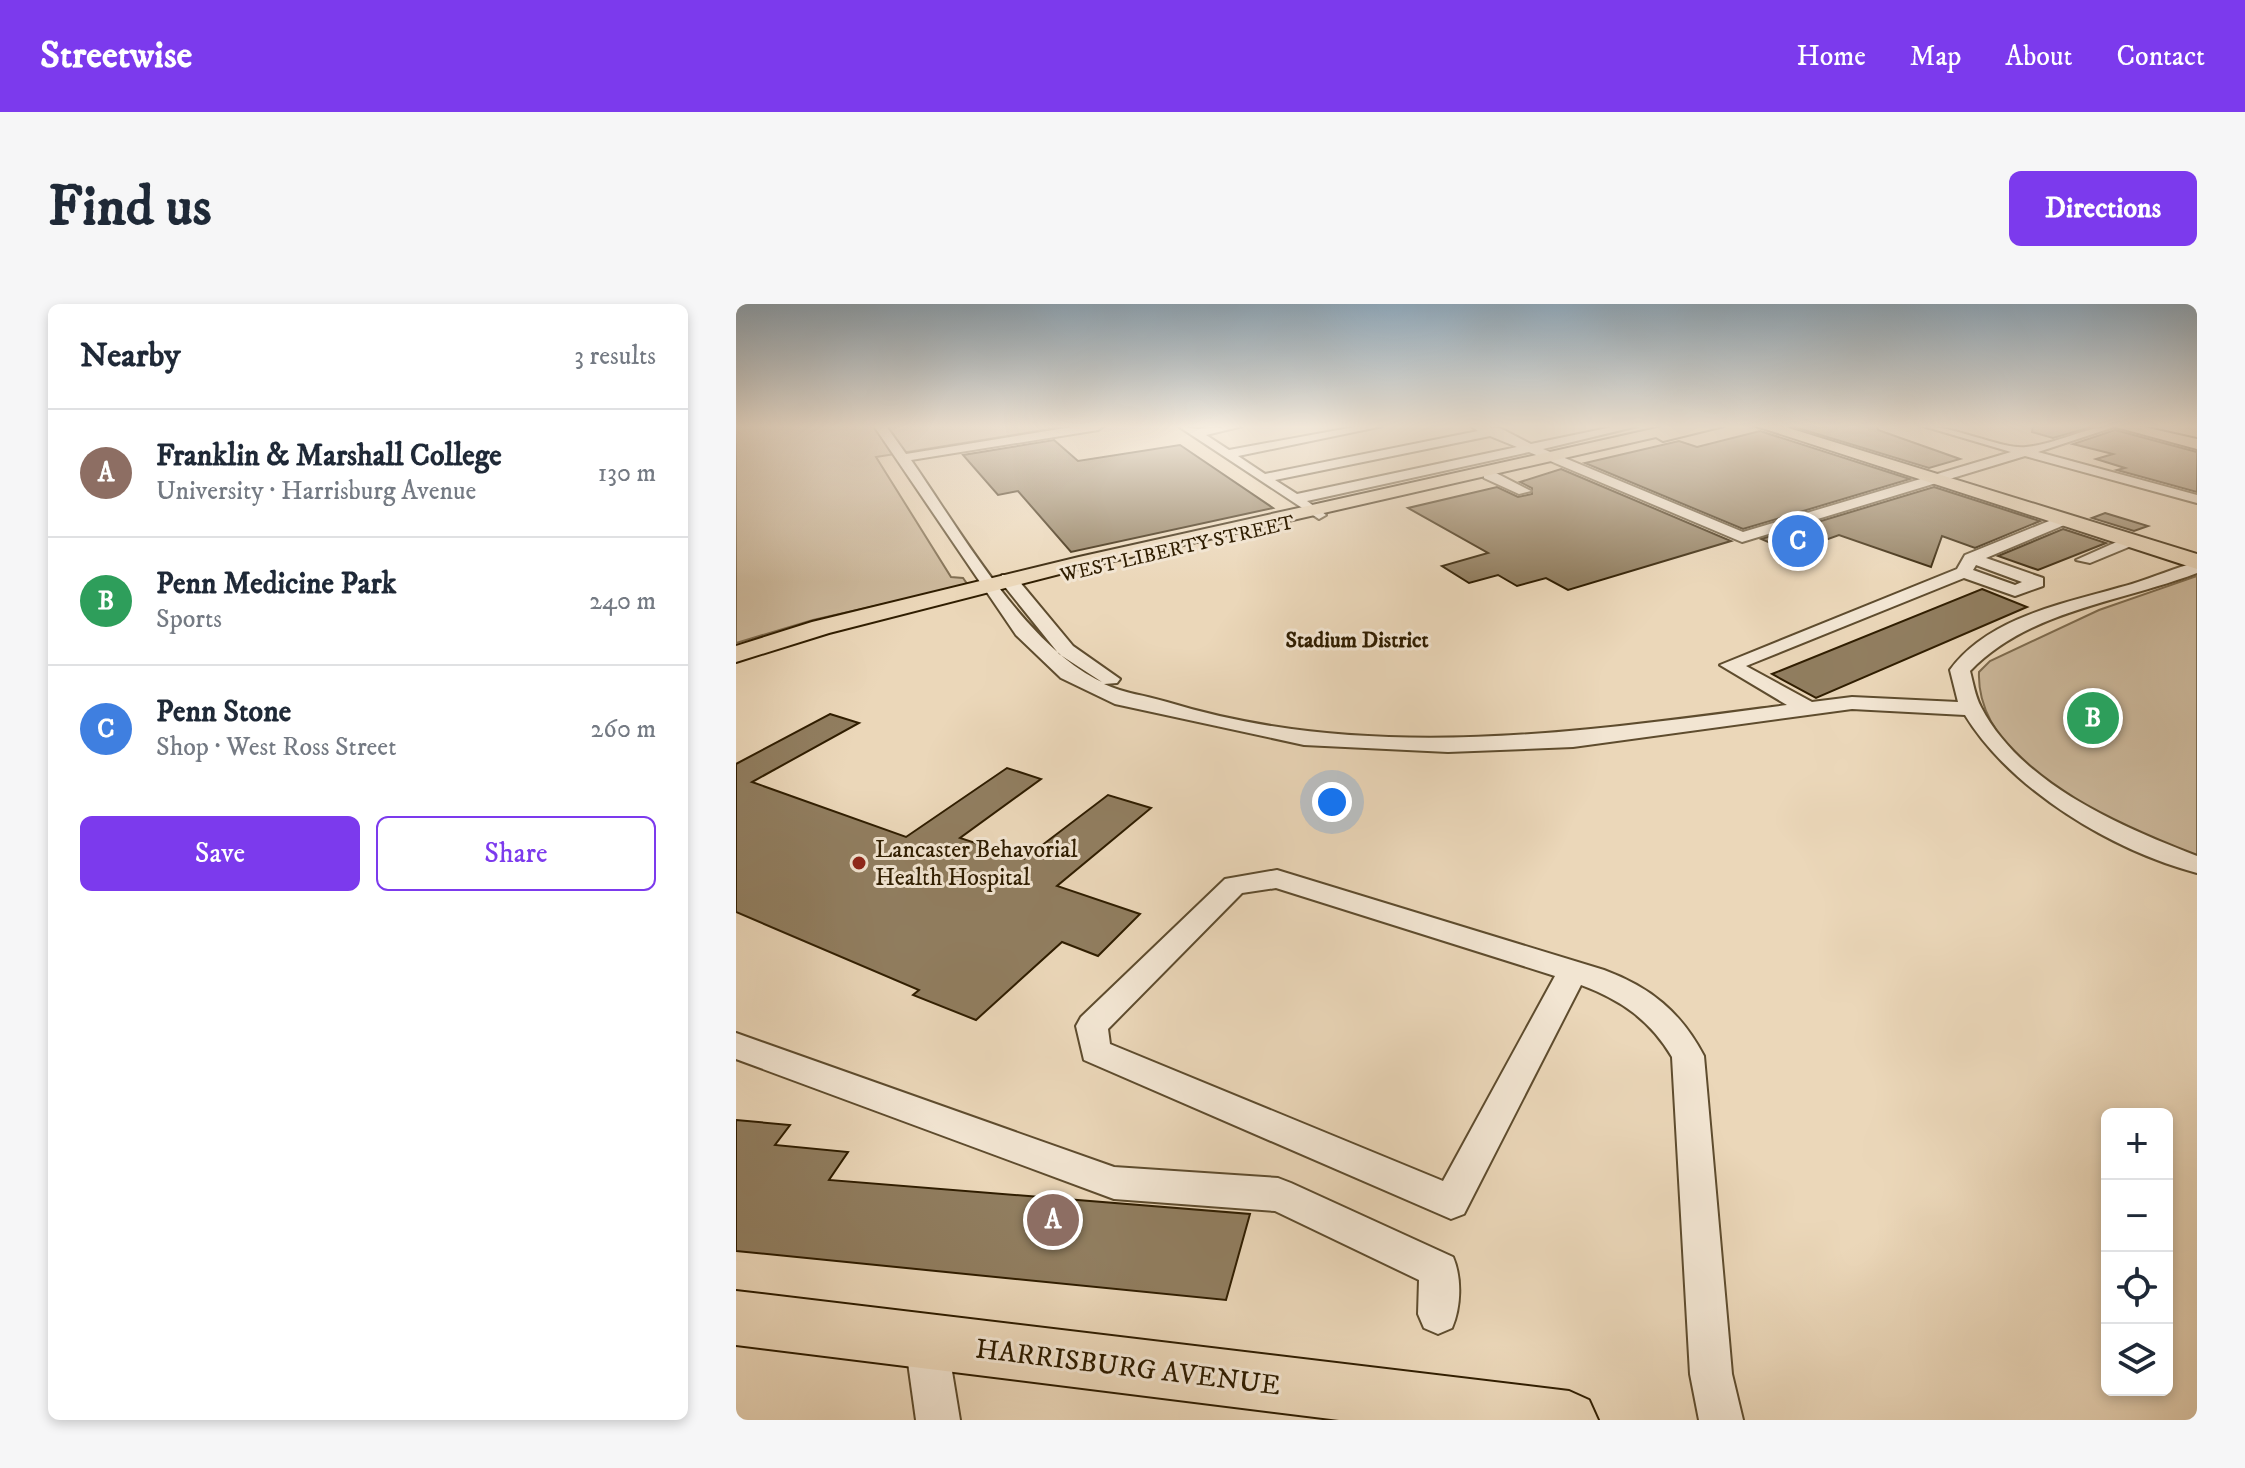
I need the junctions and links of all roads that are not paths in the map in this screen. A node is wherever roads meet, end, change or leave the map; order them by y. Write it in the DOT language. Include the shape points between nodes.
graph roads {
  1 [pos="918,478"];
  2 [pos="1264,478"];
  3 [pos="1327,478"];
  4 [pos="1418,478"];
  5 [pos="1455,478"];
  6 [pos="1472,478"];
  7 [pos="1496,478"];
  8 [pos="1601,478"];
  9 [pos="1931,478"];
  10 [pos="1937,478"];
  11 [pos="2120,478"];
  12 [pos="1934,479"];
  13 [pos="1279,488"];
  14 [pos="1524,491"];
  15 [pos="2197,499"];
  16 [pos="1308,508"];
  17 [pos="2064,520"];
  18 [pos="2130,541"];
  19 [pos="2084,560"];
  20 [pos="2197,565"];
  21 [pos="1002,580"];
  22 [pos="736,654"];
  23 [pos="1807,708"];
  24 [pos="1969,709"];
  25 [pos="2197,865"];
  26 [pos="1573,971"];
  27 [pos="736,1046"];
  28 [pos="1438,1314"];
  29 [pos="736,1318"];
  30 [pos="926,1341"];
  31 [pos="1455,1413"];
  32 [pos="938,1420"];
  33 [pos="1569,1420"];
  34 [pos="1721,1420"];
  1 -- 21 [label="street"];
  2 -- 13 [label="street"];
  3 -- 13 [label="street"];
  4 -- 16 [label="street"];
  5 -- 16 [label="main road, WEST LIBERTY STREET"];
  6 -- 16 [label="main road, WEST LIBERTY STREET"];
  7 -- 14 [label="street"];
  8 -- 12 [label="street" via="1742,537"];
  9 -- 12 [label="highway"];
  10 -- 12 [label="street"];
  11 -- 15 [label="street"];
  12 -- 17 [label="highway"];
  13 -- 16 [label="street"];
  16 -- 21 [label="main road, WEST LIBERTY STREET"];
  17 -- 18 [label="highway"];
  17 -- 23 [label="street" via="1730,665"];
  18 -- 19 [label="street"];
  18 -- 20 [label="highway"];
  20 -- 24 [label="street" via="2158,584 2081,604 1987,644 1960,670"];
  21 -- 22 [label="main road, WEST LIBERTY STREET"];
  21 -- 23 [label="street" via="1023,631 1068,674 1122,700 1304,738 1475,745 1573,740"];
  23 -- 24 [label="street" via="1898,703"];
  24 -- 25 [label="street" via="1996,744 2040,783 2127,835"];
  26 -- 26 [label="street" via="1451,1202 1095,1051 1092,1026 1234,885 1255,879 1277,879"];
  26 -- 34 [label="street" via="1649,1003 1688,1056 1711,1374"];
  27 -- 28 [label="street" via="1114,1183 1278,1195 1439,1270"];
  29 -- 30 [label="main road, HARRISBURG AVENUE"];
  30 -- 31 [label="main road, HARRISBURG AVENUE"];
  30 -- 32 [label="street"];
  31 -- 33 [label="main road, HARRISBURG AVENUE"];
}
